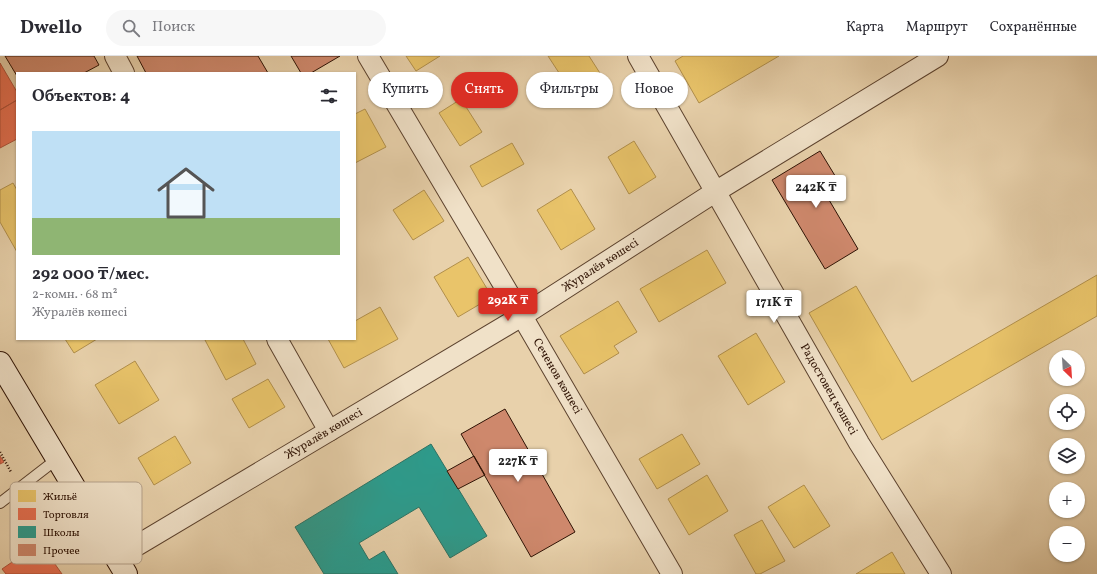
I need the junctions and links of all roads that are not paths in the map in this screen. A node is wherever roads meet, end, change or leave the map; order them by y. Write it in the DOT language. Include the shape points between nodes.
graph roads {
  1 [pos="114,56"];
  2 [pos="368,56"];
  3 [pos="638,56"];
  4 [pos="938,56"];
  5 [pos="123,72"];
  6 [pos="715,192"];
  7 [pos="522,316"];
  8 [pos="277,340"];
  9 [pos="0,363"];
  10 [pos="330,431"];
  11 [pos="57,460"];
  12 [pos="28,482"];
  13 [pos="70,482"];
  14 [pos="10,495"];
  15 [pos="0,503"];
  16 [pos="142,552"];
  17 [pos="672,574"];
  18 [pos="941,574"];
  1 -- 5 [label="street"];
  2 -- 7 [label="street, Сеченов көшесі"];
  3 -- 6 [label="street, Радостовец көшесі"];
  4 -- 6 [label="street, Журалёв көшесі"];
  6 -- 7 [label="street, Журалёв көшесі"];
  6 -- 18 [label="street, Радостовец көшесі" via="859,443"];
  7 -- 10 [label="street, Журалёв көшесі"];
  7 -- 17 [label="street, Сеченов көшесі"];
  8 -- 10 [label="street"];
  9 -- 11 [label="street"];
  10 -- 16 [label="street, Журалёв көшесі"];
  11 -- 12 [label="lane"];
  11 -- 13 [label="street"];
  14 -- 15 [label="lane"];
}
